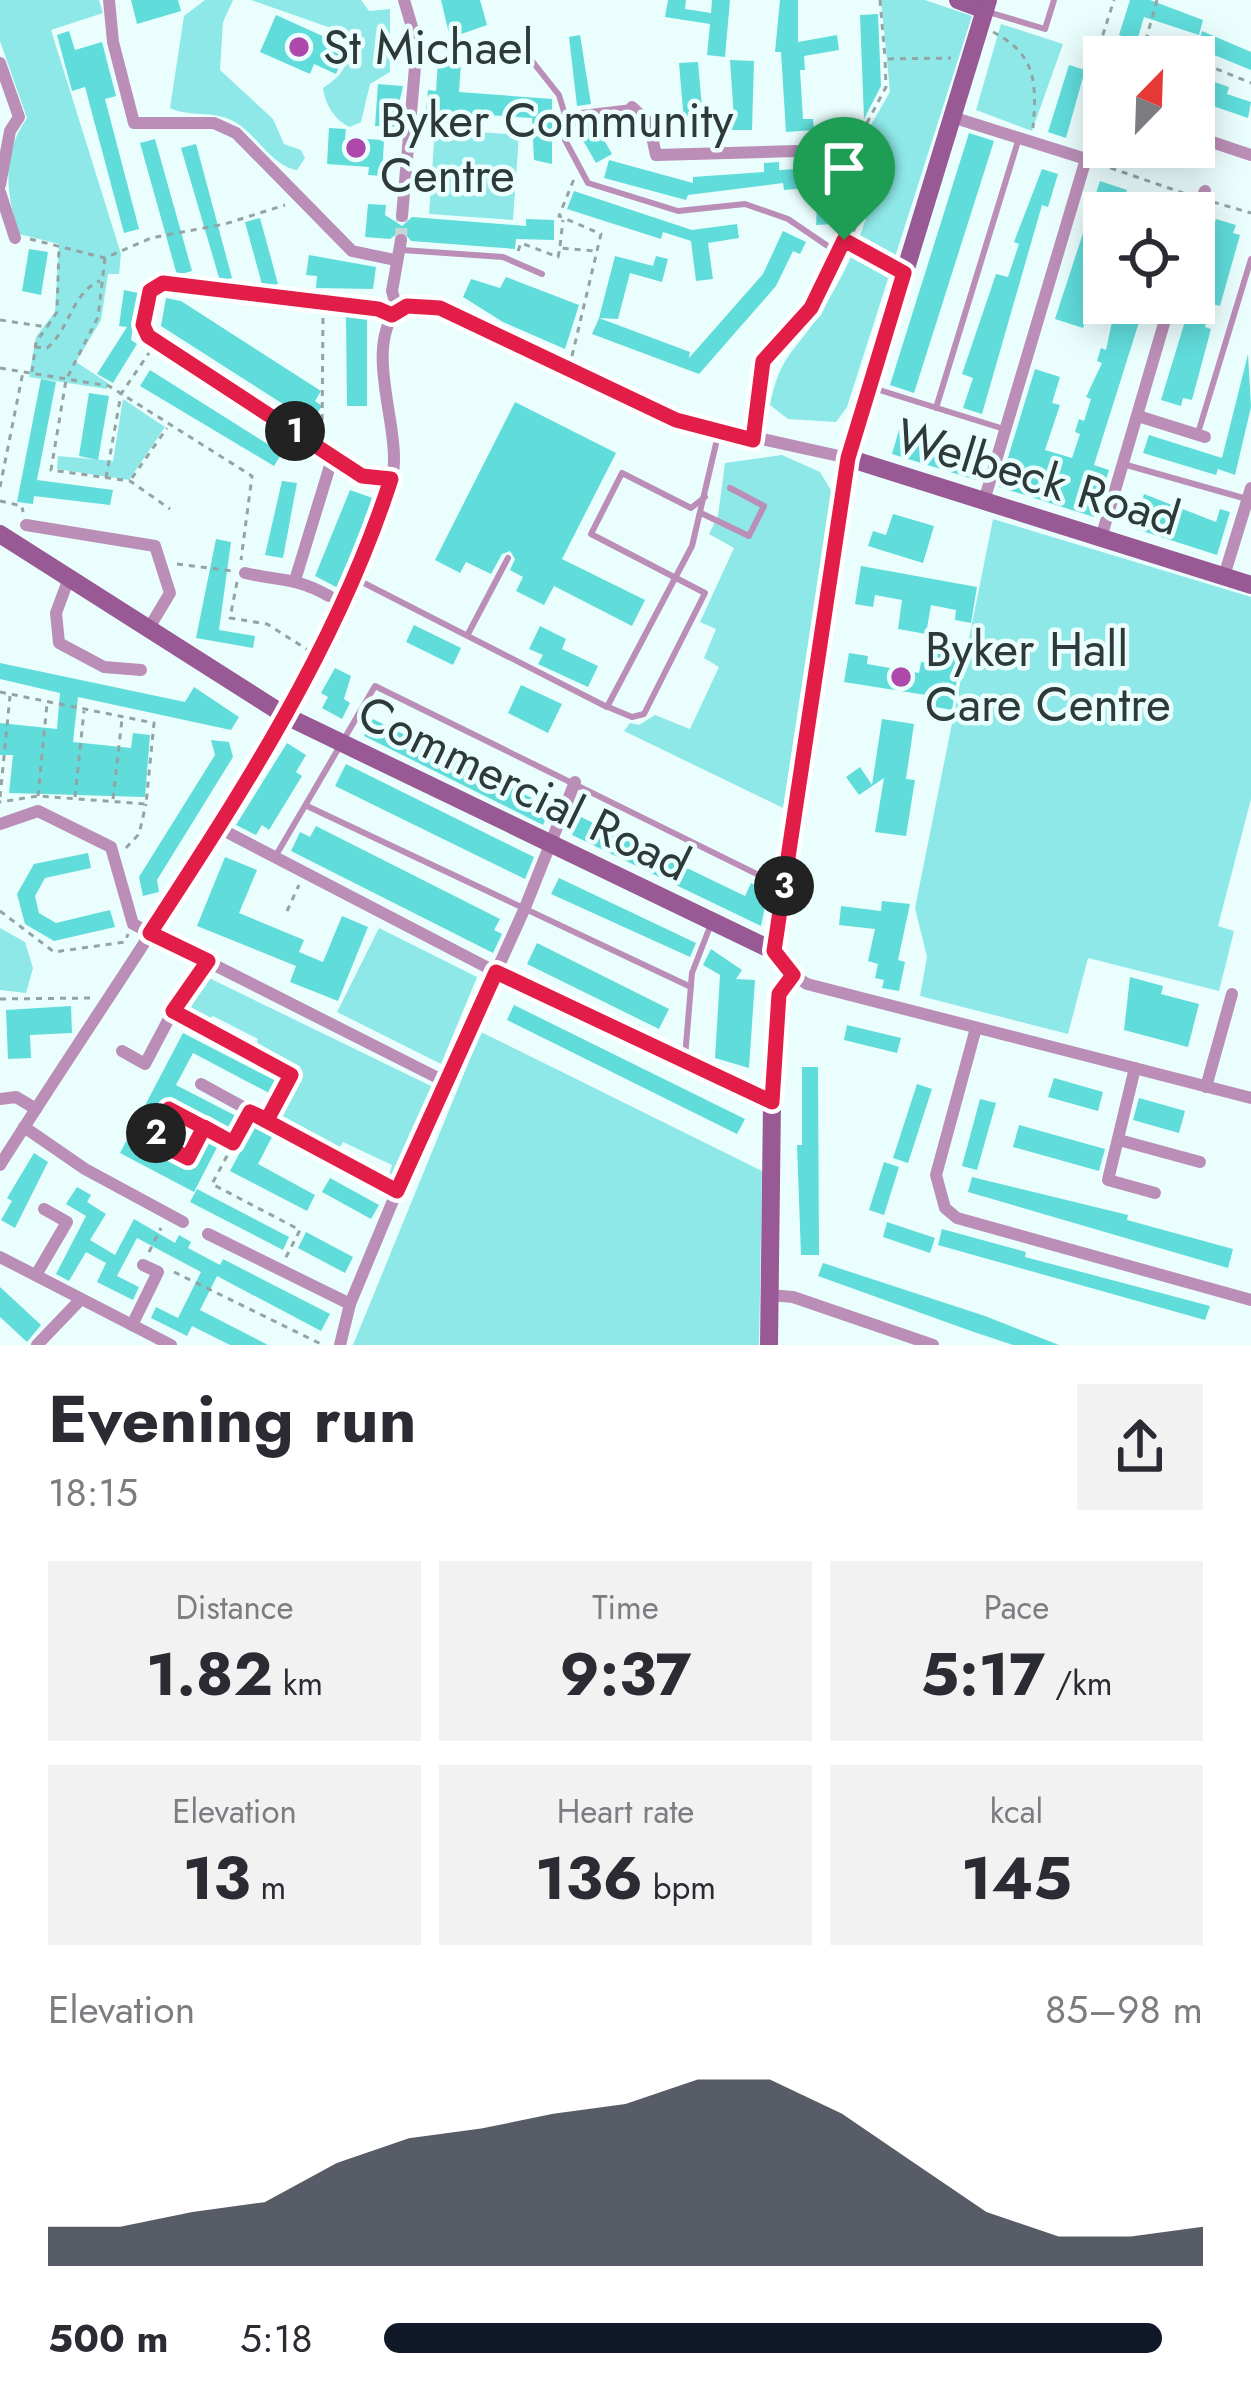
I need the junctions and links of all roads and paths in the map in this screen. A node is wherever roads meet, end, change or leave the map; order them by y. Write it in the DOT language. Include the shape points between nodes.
graph roads {
  1 [pos="109,0"];
  2 [pos="404,0"];
  3 [pos="880,0"];
  4 [pos="958,0"];
  5 [pos="1054,0"];
  6 [pos="1114,0"];
  7 [pos="1157,0"];
  8 [pos="984,12"];
  9 [pos="1103,36"];
  10 [pos="1147,36"];
  11 [pos="970,57"];
  12 [pos="885,59"];
  13 [pos="532,61"];
  14 [pos="0,63"];
  15 [pos="1215,68"];
  16 [pos="1251,83"];
  17 [pos="632,106"];
  18 [pos="565,115"];
  19 [pos="952,117"];
  20 [pos="1025,140"];
  21 [pos="1215,143"];
  22 [pos="1251,155"];
  23 [pos="1083,158"];
  24 [pos="579,166"];
  25 [pos="838,166"];
  26 [pos="1083,168"];
  27 [pos="1116,168"];
  28 [pos="0,189"];
  29 [pos="1195,192"];
  30 [pos="1215,199"];
  31 [pos="298,200"];
  32 [pos="1251,212"];
  33 [pos="402,216"];
  34 [pos="564,218"];
  35 [pos="15,238"];
  36 [pos="59,246"];
  37 [pos="841,247"];
  38 [pos="560,248"];
  39 [pos="398,250"];
  40 [pos="597,251"];
  41 [pos="105,258"];
  42 [pos="1251,259"];
  43 [pos="512,261"];
  44 [pos="904,273"];
  45 [pos="542,274"];
  46 [pos="103,280"];
  47 [pos="163,283"];
  48 [pos="323,302"];
  49 [pos="395,312"];
  50 [pos="0,320"];
  51 [pos="1163,324"];
  52 [pos="47,327"];
  53 [pos="157,342"];
  54 [pos="35,347"];
  55 [pos="0,368"];
  56 [pos="568,369"];
  57 [pos="23,372"];
  58 [pos="31,374"];
  59 [pos="66,380"];
  60 [pos="870,387"];
  61 [pos="121,394"];
  62 [pos="936,408"];
  63 [pos="1138,416"];
  64 [pos="168,426"];
  65 [pos="1006,429"];
  66 [pos="719,431"];
  67 [pos="1201,436"];
  68 [pos="753,440"];
  69 [pos="318,447"];
  70 [pos="333,456"];
  71 [pos="848,458"];
  72 [pos="1123,464"];
  73 [pos="252,476"];
  74 [pos="106,478"];
  75 [pos="391,479"];
  76 [pos="130,481"];
  77 [pos="0,487"];
  78 [pos="730,488"];
  79 [pos="708,495"];
  80 [pos="1249,498"];
  81 [pos="0,501"];
  82 [pos="985,501"];
  83 [pos="170,509"];
  84 [pos="704,514"];
  85 [pos="26,525"];
  86 [pos="0,534"];
  87 [pos="1101,538"];
  88 [pos="508,558"];
  89 [pos="164,562"];
  90 [pos="245,572"];
  91 [pos="296,577"];
  92 [pos="1224,577"];
  93 [pos="69,578"];
  94 [pos="355,578"];
  95 [pos="675,578"];
  96 [pos="1251,585"];
  97 [pos="328,596"];
  98 [pos="149,628"];
  99 [pos="468,634"];
  100 [pos="140,670"];
  101 [pos="0,692"];
  102 [pos="10,694"];
  103 [pos="48,702"];
  104 [pos="608,706"];
  105 [pos="85,709"];
  106 [pos="286,716"];
  107 [pos="122,717"];
  108 [pos="343,745"];
  109 [pos="575,782"];
  110 [pos="38,796"];
  111 [pos="75,799"];
  112 [pos="0,800"];
  113 [pos="113,802"];
  114 [pos="146,804"];
  115 [pos="307,806"];
  116 [pos="0,824"];
  117 [pos="219,827"];
  118 [pos="549,846"];
  119 [pos="275,857"];
  120 [pos="116,858"];
  121 [pos="303,878"];
  122 [pos="765,878"];
  123 [pos="524,910"];
  124 [pos="0,911"];
  125 [pos="287,911"];
  126 [pos="712,922"];
  127 [pos="133,924"];
  128 [pos="150,933"];
  129 [pos="774,951"];
  130 [pos="208,961"];
  131 [pos="496,972"];
  132 [pos="793,975"];
  133 [pos="691,987"];
  134 [pos="1232,994"];
  135 [pos="106,998"];
  136 [pos="0,999"];
  137 [pos="173,1011"];
  138 [pos="976,1028"];
  139 [pos="122,1051"];
  140 [pos="685,1061"];
  141 [pos="1136,1069"];
  142 [pos="446,1082"];
  143 [pos="200,1084"];
  144 [pos="1206,1087"];
  145 [pos="1251,1098"];
  146 [pos="0,1099"];
  147 [pos="772,1102"];
  148 [pos="37,1108"];
  149 [pos="250,1112"];
  150 [pos="267,1120"];
  151 [pos="24,1127"];
  152 [pos="204,1127"];
  153 [pos="1118,1140"];
  154 [pos="233,1143"];
  155 [pos="1199,1162"];
  156 [pos="0,1165"];
  157 [pos="397,1191"];
  158 [pos="1155,1193"];
  159 [pos="44,1209"];
  160 [pos="168,1214"];
  161 [pos="183,1222"];
  162 [pos="208,1234"];
  163 [pos="0,1257"];
  164 [pos="143,1265"];
  165 [pos="280,1269"];
  166 [pos="158,1272"];
  167 [pos="36,1275"];
  168 [pos="770,1295"];
  169 [pos="82,1299"];
  170 [pos="1251,1300"];
  171 [pos="350,1304"];
  172 [pos="132,1325"];
  173 [pos="37,1345"];
  174 [pos="171,1345"];
  175 [pos="323,1345"];
  176 [pos="340,1345"];
  177 [pos="770,1345"];
  178 [pos="933,1345"];
  1 -- 31 [label="street" via="131,119 214,123 236,133"];
  2 -- 33 [label="street" via="417,44"];
  3 -- 12 [label="path"];
  4 -- 8 [label="main road"];
  5 -- 8 [label="lane" via="1045,29"];
  6 -- 9 [label="path"];
  7 -- 10 [label="path"];
  8 -- 11 [label="main road"];
  8 -- 20 [label="path" via="1032,66 1037,86"];
  11 -- 12 [label="path"];
  11 -- 19 [label="main road"];
  12 -- 25 [label="path" via="886,88"];
  13 -- 18 [label="lane"];
  14 -- 28 [label="street" via="20,117"];
  15 -- 16 [label="path"];
  17 -- 18 [label="lane"];
  17 -- 25 [label="street" via="649,123 656,155 796,151"];
  18 -- 24 [label="lane" via="565,140"];
  19 -- 20 [label="street"];
  19 -- 44 [label="main road"];
  20 -- 23 [label="street"];
  20 -- 62 [label="lane"];
  21 -- 22 [label="street"];
  24 -- 34 [label="path"];
  24 -- 37 [label="lane" via="588,183 678,211 745,204"];
  25 -- 37 [label="street" via="864,188"];
  26 -- 65 [label="street"];
  27 -- 29 [label="path"];
  28 -- 35 [label="street"];
  30 -- 32 [label="path"];
  31 -- 39 [label="street" via="352,251"];
  31 -- 41 [label="path"];
  34 -- 38 [label="path"];
  34 -- 40 [label="path" via="602,234"];
  35 -- 36 [label="path"];
  36 -- 41 [label="path"];
  36 -- 52 [label="path" via="58,312"];
  37 -- 44 [label="path"];
  37 -- 68 [label="street" via="811,308 763,361"];
  38 -- 40 [label="path"];
  38 -- 43 [label="path" via="558,256 521,243"];
  39 -- 43 [label="lane"];
  39 -- 49 [label="street"];
  40 -- 56 [label="path"];
  41 -- 46 [label="path"];
  42 -- 67 [label="lane"];
  43 -- 45 [label="lane"];
  44 -- 60 [label="main road"];
  46 -- 54 [label="path" via="79,298 60,337"];
  46 -- 59 [label="path" via="98,317"];
  47 -- 48 [label="lane"];
  47 -- 53 [label="street" via="150,291 143,325"];
  48 -- 49 [label="lane"];
  48 -- 69 [label="path"];
  49 -- 56 [label="street, Welbeck Road" via="440,308"];
  49 -- 75 [label="street" via="385,344"];
  50 -- 52 [label="path"];
  51 -- 63 [label="street"];
  52 -- 54 [label="path"];
  53 -- 61 [label="path"];
  53 -- 69 [label="street"];
  54 -- 58 [label="path"];
  55 -- 57 [label="path"];
  56 -- 66 [label="street, Welbeck Road" via="676,420"];
  57 -- 58 [label="path"];
  57 -- 77 [label="path"];
  58 -- 59 [label="path"];
  59 -- 61 [label="path"];
  59 -- 74 [label="path" via="51,470"];
  60 -- 62 [label="lane"];
  60 -- 71 [label="main road"];
  61 -- 64 [label="path"];
  61 -- 74 [label="path"];
  62 -- 65 [label="lane"];
  63 -- 67 [label="street"];
  63 -- 72 [label="street"];
  64 -- 73 [label="path"];
  64 -- 76 [label="path"];
  65 -- 82 [label="street"];
  66 -- 68 [label="street, Welbeck Road"];
  66 -- 79 [label="lane"];
  68 -- 71 [label="street, Welbeck Road"];
  69 -- 70 [label="street"];
  70 -- 75 [label="street" via="362,476"];
  70 -- 91 [label="street"];
  71 -- 82 [label="main road, Welbeck Road"];
  71 -- 129 [label="main road"];
  72 -- 80 [label="lane"];
  72 -- 87 [label="street"];
  74 -- 76 [label="path"];
  75 -- 94 [label="street"];
  76 -- 83 [label="path"];
  78 -- 84 [label="lane" via="764,506 748,536"];
  79 -- 84 [label="lane"];
  79 -- 95 [label="lane" via="691,508 622,473 591,534"];
  80 -- 92 [label="street"];
  81 -- 85 [label="path" via="22,506"];
  82 -- 87 [label="main road, Welbeck Road"];
  84 -- 95 [label="lane"];
  85 -- 89 [label="street" via="155,546"];
  86 -- 93 [label="main road, Commercial Road"];
  87 -- 92 [label="main road, Welbeck Road"];
  88 -- 99 [label="lane"];
  89 -- 90 [label="path"];
  89 -- 98 [label="street" via="170,593"];
  90 -- 91 [label="street"];
  91 -- 97 [label="street"];
  92 -- 96 [label="main road, Welbeck Road"];
  93 -- 98 [label="main road, Commercial Road"];
  93 -- 100 [label="street" via="56,613 59,643 104,667"];
  94 -- 99 [label="lane"];
  94 -- 106 [label="street"];
  95 -- 104 [label="lane"];
  95 -- 104 [label="lane" via="705,593 650,708 632,717"];
  98 -- 106 [label="main road, Commercial Road"];
  99 -- 104 [label="lane"];
  101 -- 102 [label="path"];
  102 -- 103 [label="path"];
  102 -- 112 [label="path"];
  103 -- 105 [label="path"];
  103 -- 110 [label="path"];
  105 -- 107 [label="path"];
  105 -- 111 [label="path"];
  106 -- 108 [label="main road, Commercial Road"];
  106 -- 117 [label="street"];
  107 -- 113 [label="path"];
  107 -- 114 [label="path" via="154,723"];
  108 -- 109 [label="lane" via="375,686"];
  108 -- 115 [label="lane"];
  108 -- 118 [label="main road, Commercial Road"];
  109 -- 118 [label="street"];
  109 -- 122 [label="lane"];
  110 -- 111 [label="path"];
  110 -- 112 [label="path"];
  111 -- 113 [label="path"];
  113 -- 114 [label="path"];
  114 -- 120 [label="path" via="139,834"];
  115 -- 119 [label="lane"];
  115 -- 123 [label="lane"];
  116 -- 120 [label="street" via="38,811 111,847"];
  117 -- 119 [label="street"];
  117 -- 128 [label="street"];
  118 -- 123 [label="street"];
  118 -- 126 [label="main road, Commercial Road"];
  119 -- 131 [label="street"];
  120 -- 127 [label="street"];
  121 -- 125 [label="path"];
  123 -- 131 [label="street"];
  123 -- 133 [label="lane"];
  124 -- 127 [label="path" via="54,952 125,942"];
  126 -- 129 [label="main road, Commercial Road"];
  126 -- 133 [label="lane"];
  127 -- 128 [label="street"];
  128 -- 130 [label="street"];
  128 -- 135 [label="street"];
  129 -- 132 [label="main road"];
  130 -- 137 [label="street"];
  130 -- 142 [label="street"];
  131 -- 140 [label="street"];
  131 -- 142 [label="street"];
  132 -- 138 [label="street"];
  132 -- 147 [label="main road" via="779,994"];
  133 -- 140 [label="lane"];
  134 -- 144 [label="street"];
  135 -- 136 [label="path"];
  135 -- 148 [label="street"];
  137 -- 139 [label="street" via="145,1064"];
  137 -- 150 [label="street" via="291,1075"];
  138 -- 141 [label="street"];
  138 -- 170 [label="street" via="936,1174 945,1208 958,1219"];
  140 -- 147 [label="street"];
  141 -- 144 [label="street"];
  141 -- 153 [label="street"];
  142 -- 157 [label="street"];
  143 -- 149 [label="street"];
  144 -- 145 [label="street"];
  146 -- 148 [label="street"];
  147 -- 168 [label="main road"];
  148 -- 151 [label="street"];
  149 -- 150 [label="street"];
  149 -- 154 [label="path"];
  150 -- 157 [label="street"];
  151 -- 156 [label="street"];
  151 -- 160 [label="street"];
  152 -- 152 [label="path" via="188,1158 153,1140 169,1109"];
  152 -- 154 [label="path"];
  153 -- 155 [label="street"];
  153 -- 158 [label="street" via="1108,1180"];
  154 -- 165 [label="path" via="212,1184 301,1230"];
  157 -- 171 [label="street"];
  159 -- 167 [label="street" via="67,1222"];
  160 -- 161 [label="street"];
  160 -- 164 [label="path"];
  162 -- 165 [label="street"];
  163 -- 167 [label="street"];
  164 -- 166 [label="street"];
  165 -- 171 [label="street"];
  166 -- 172 [label="street"];
  166 -- 175 [label="path" via="166,1268"];
  167 -- 169 [label="street"];
  168 -- 177 [label="main road"];
  168 -- 178 [label="street"];
  169 -- 172 [label="street"];
  169 -- 173 [label="street"];
  171 -- 176 [label="street"];
  172 -- 174 [label="street"];
}
